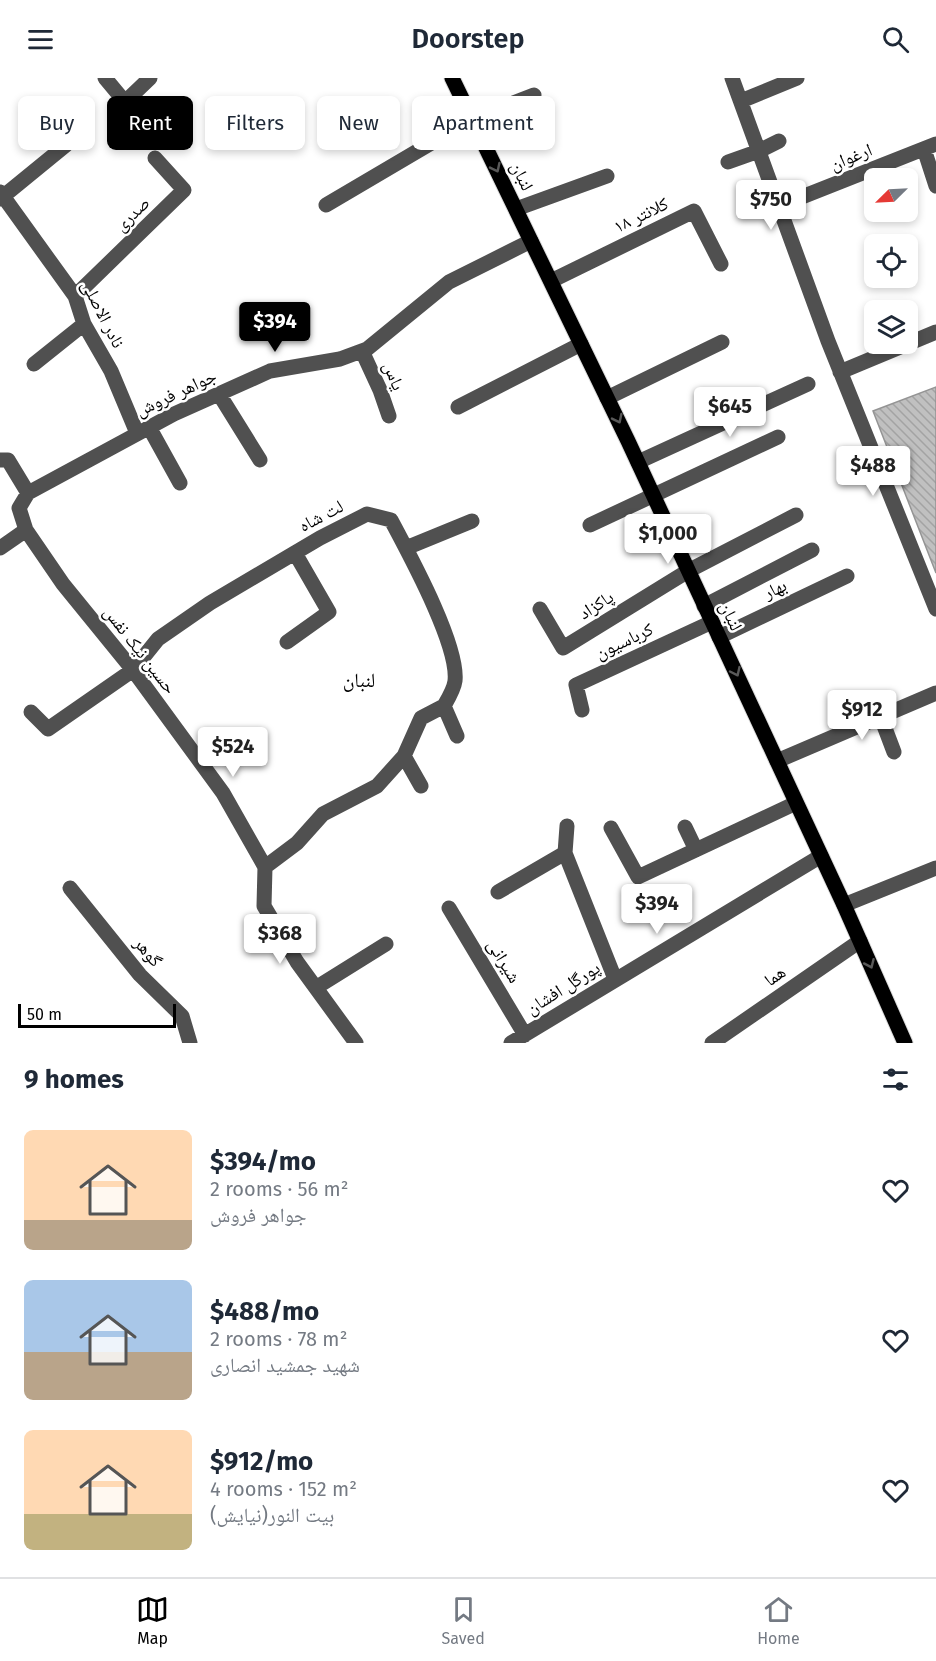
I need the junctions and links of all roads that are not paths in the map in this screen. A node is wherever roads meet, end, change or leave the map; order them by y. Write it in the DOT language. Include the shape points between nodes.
graph roads {
  1 [pos="105,78"];
  2 [pos="150,78"];
  3 [pos="452,78"];
  4 [pos="732,78"];
  5 [pos="797,78"];
  6 [pos="461,96"];
  7 [pos="741,101"];
  8 [pos="779,141"];
  9 [pos="930,146"];
  10 [pos="60,150"];
  11 [pos="419,150"];
  12 [pos="487,150"];
  13 [pos="759,151"];
  14 [pos="155,158"];
  15 [pos="728,162"];
  16 [pos="607,176"];
  17 [pos="936,186"];
  18 [pos="1,196"];
  19 [pos="326,205"];
  20 [pos="780,206"];
  21 [pos="516,209"];
  22 [pos="531,241"];
  23 [pos="721,264"];
  24 [pos="551,281"];
  25 [pos="75,296"];
  26 [pos="84,324"];
  27 [pos="936,332"];
  28 [pos="722,342"];
  29 [pos="581,344"];
  30 [pos="362,351"];
  31 [pos="34,364"];
  32 [pos="840,372"];
  33 [pos="808,384"];
  34 [pos="219,394"];
  35 [pos="607,398"];
  36 [pos="458,407"];
  37 [pos="389,416"];
  38 [pos="143,430"];
  39 [pos="778,437"];
  40 [pos="0,460"];
  41 [pos="260,460"];
  42 [pos="638,462"];
  43 [pos="180,483"];
  44 [pos="28,493"];
  45 [pos="654,497"];
  46 [pos="796,515"];
  47 [pos="472,521"];
  48 [pos="590,525"];
  49 [pos="26,530"];
  50 [pos="0,548"];
  51 [pos="406,548"];
  52 [pos="812,550"];
  53 [pos="295,553"];
  54 [pos="688,571"];
  55 [pos="847,576"];
  56 [pos="704,606"];
  57 [pos="540,609"];
  58 [pos="936,609"];
  59 [pos="712,622"];
  60 [pos="719,637"];
  61 [pos="287,642"];
  62 [pos="133,670"];
  63 [pos="936,693"];
  64 [pos="444,706"];
  65 [pos="582,710"];
  66 [pos="31,712"];
  67 [pos="880,715"];
  68 [pos="457,736"];
  69 [pos="894,752"];
  70 [pos="404,756"];
  71 [pos="777,761"];
  72 [pos="421,786"];
  73 [pos="796,803"];
  74 [pos="567,826"];
  75 [pos="685,827"];
  76 [pos="611,828"];
  77 [pos="696,850"];
  78 [pos="565,853"];
  79 [pos="820,856"];
  80 [pos="265,867"];
  81 [pos="936,868"];
  82 [pos="70,888"];
  83 [pos="498,892"];
  84 [pos="844,905"];
  85 [pos="449,908"];
  86 [pos="860,941"];
  87 [pos="386,944"];
  88 [pos="615,979"];
  89 [pos="317,987"];
  90 [pos="518,1039"];
  91 [pos="190,1043"];
  92 [pos="356,1043"];
  93 [pos="712,1043"];
  94 [pos="905,1043"];
  1 -- 2 [label="street" via="125,102"];
  3 -- 6 [label="main road, لنبان"];
  4 -- 7 [label="street"];
  5 -- 7 [label="street"];
  7 -- 13 [label="street"];
  8 -- 13 [label="street"];
  9 -- 17 [label="street"];
  9 -- 20 [label="street, ارغوان"];
  10 -- 18 [label="street"];
  11 -- 19 [label="street"];
  12 -- 21 [label="main road, لنبان, one-way"];
  13 -- 15 [label="street"];
  13 -- 20 [label="street"];
  14 -- 25 [label="street, صدری" via="184,190"];
  16 -- 21 [label="street"];
  18 -- 25 [label="street, نادر الاصلی"];
  20 -- 32 [label="street"];
  21 -- 22 [label="main road, لنبان"];
  22 -- 24 [label="main road, لنبان"];
  22 -- 30 [label="street, جواهر فروش" via="449,282"];
  23 -- 24 [label="street, کلانتر ۱۸" via="694,211"];
  24 -- 29 [label="main road, لنبان"];
  25 -- 26 [label="street, نادر الاصلی"];
  26 -- 31 [label="street"];
  26 -- 38 [label="street, نادر الاصلی"];
  27 -- 32 [label="street"];
  28 -- 35 [label="street"];
  29 -- 35 [label="main road, لنبان"];
  29 -- 36 [label="street"];
  30 -- 34 [label="street, جواهر فروش" via="340,359 270,371"];
  30 -- 37 [label="street, یاس"];
  32 -- 58 [label="street"];
  33 -- 42 [label="street"];
  34 -- 38 [label="street, جواهر فروش"];
  34 -- 41 [label="street"];
  35 -- 42 [label="main road, لنبان, one-way"];
  38 -- 43 [label="street, نادر الاصلی"];
  38 -- 44 [label="street, جواهر فروش"];
  39 -- 45 [label="street"];
  40 -- 44 [label="street" via="8,460"];
  42 -- 45 [label="main road, لنبان"];
  44 -- 49 [label="street" via="19,508"];
  45 -- 48 [label="street"];
  45 -- 54 [label="main road, لنبان"];
  46 -- 54 [label="street"];
  47 -- 51 [label="street"];
  49 -- 50 [label="street"];
  49 -- 62 [label="street, حسین نیک نفس" via="63,584"];
  51 -- 53 [label="street, لت شاه" via="391,520 367,514"];
  51 -- 64 [label="street, لت شاه" via="453,652 456,682"];
  52 -- 56 [label="street"];
  53 -- 61 [label="street" via="329,612"];
  53 -- 62 [label="street, لت شاه" via="158,639"];
  54 -- 56 [label="main road, لنبان"];
  54 -- 57 [label="street, پاکزاد" via="563,648"];
  55 -- 60 [label="street, بهار"];
  56 -- 59 [label="main road, لنبان"];
  59 -- 60 [label="main road, لنبان"];
  59 -- 65 [label="street, کرباسیون" via="576,685"];
  60 -- 71 [label="main road, لنبان, one-way"];
  62 -- 66 [label="street, لت شاه" via="48,729"];
  62 -- 80 [label="street, حسین نیک نفس" via="224,793"];
  63 -- 67 [label="street"];
  64 -- 68 [label="street"];
  64 -- 70 [label="street" via="421,718"];
  67 -- 69 [label="street"];
  67 -- 71 [label="street"];
  70 -- 72 [label="street"];
  70 -- 80 [label="street" via="377,786 323,814 297,843"];
  71 -- 73 [label="main road, لنبان"];
  73 -- 77 [label="street"];
  73 -- 79 [label="main road, لنبان"];
  74 -- 78 [label="street"];
  75 -- 77 [label="street"];
  76 -- 77 [label="street" via="638,877"];
  78 -- 83 [label="street"];
  78 -- 88 [label="street"];
  79 -- 84 [label="main road, لنبان"];
  79 -- 88 [label="street, پورگل افشان"];
  80 -- 89 [label="street" via="264,906 297,962"];
  81 -- 84 [label="street"];
  82 -- 91 [label="street, گوهر" via="141,975 182,1016"];
  84 -- 86 [label="main road, لنبان"];
  85 -- 90 [label="street, شیرانی"];
  86 -- 93 [label="street, هما"];
  86 -- 94 [label="main road, لنبان, one-way"];
  87 -- 89 [label="street"];
  88 -- 90 [label="street, پورگل افشان"];
  89 -- 92 [label="street"];
}
